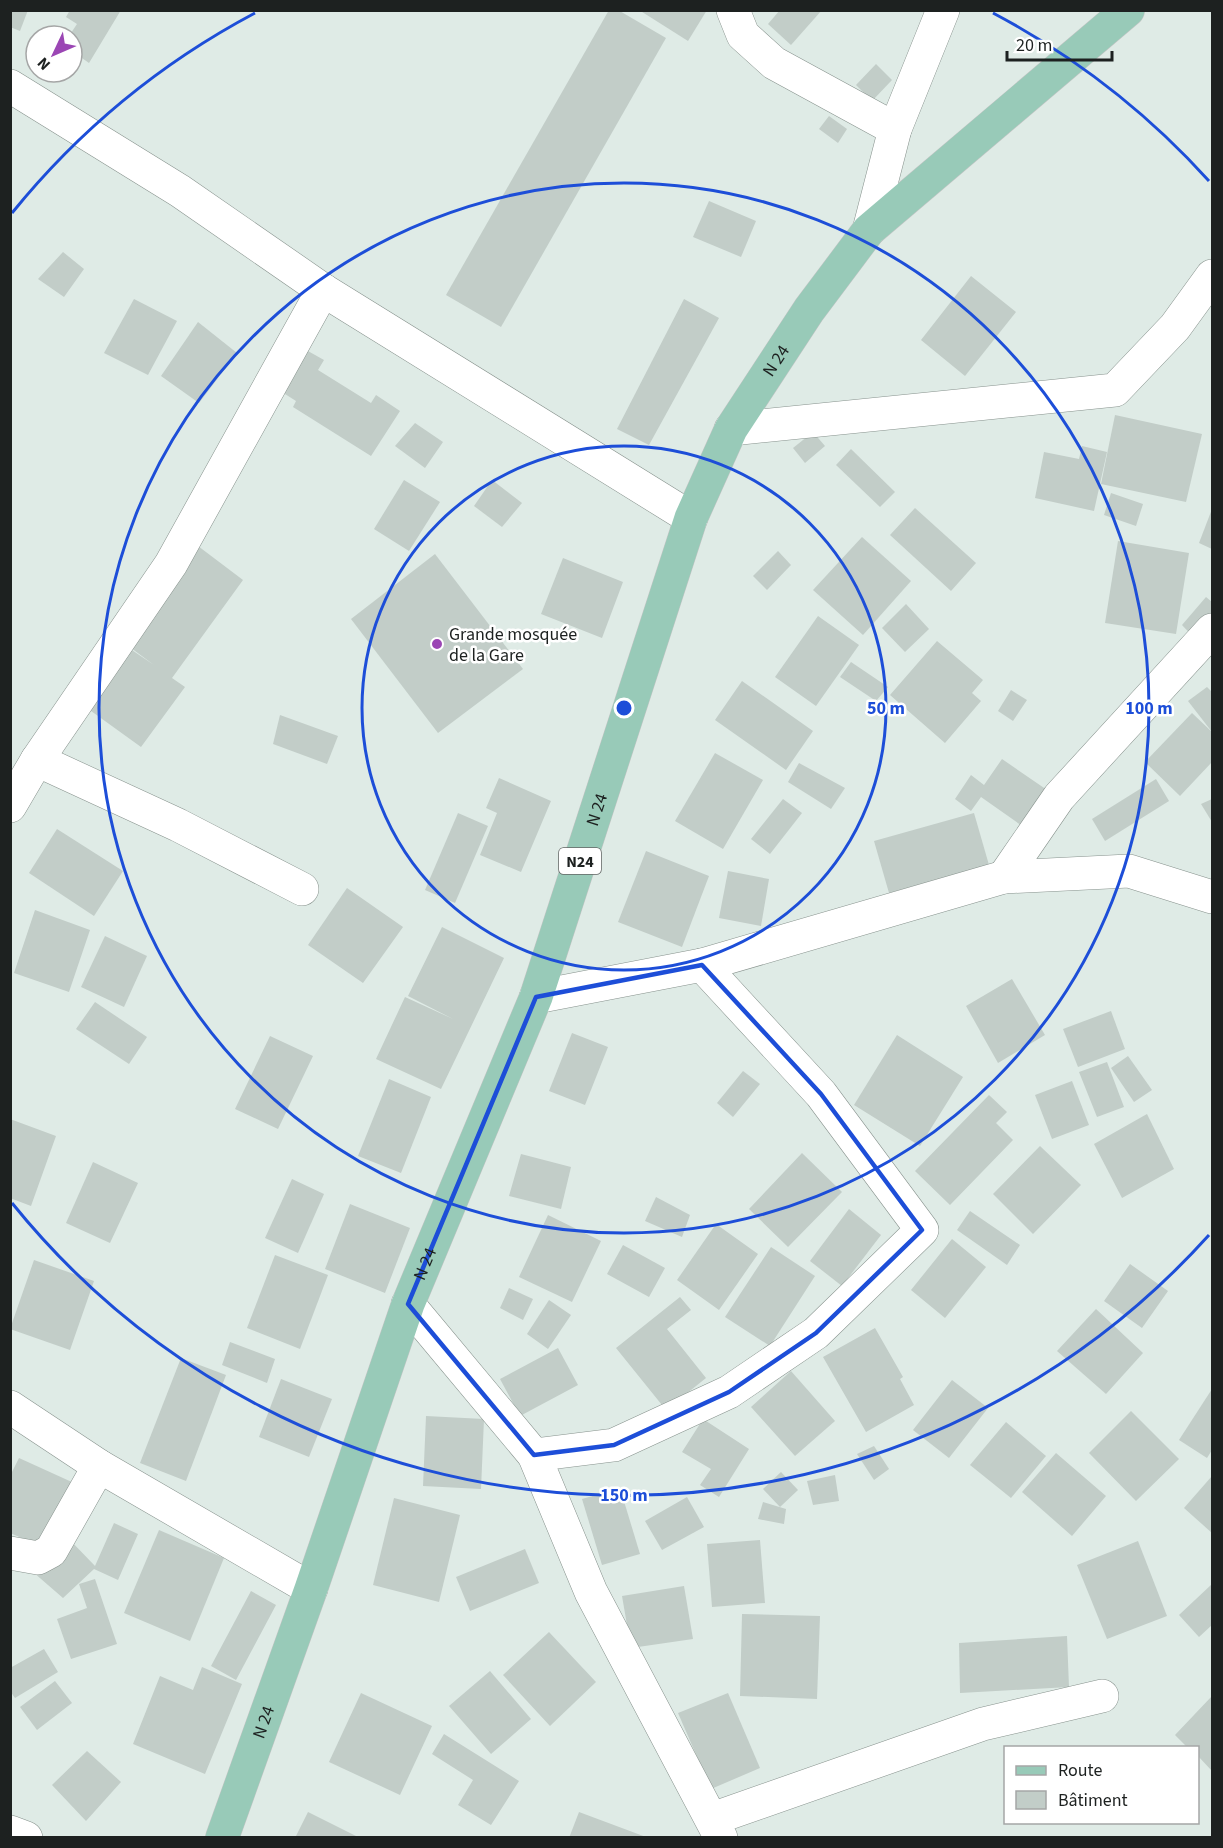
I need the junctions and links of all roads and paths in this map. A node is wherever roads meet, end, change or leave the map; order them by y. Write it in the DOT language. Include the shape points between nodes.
graph roads {
  1 [pos="733,10"];
  2 [pos="943,10"];
  3 [pos="1128,10"];
  4 [pos="10,86"];
  5 [pos="895,129"];
  6 [pos="869,230"];
  7 [pos="1212,276"];
  8 [pos="323,290"];
  9 [pos="731,429"];
  10 [pos="691,518"];
  11 [pos="1212,630"];
  12 [pos="37,760"];
  13 [pos="10,806"];
  14 [pos="1004,877"];
  15 [pos="302,889"];
  16 [pos="1212,897"];
  17 [pos="702,965"];
  18 [pos="536,997"];
  19 [pos="408,1304"];
  20 [pos="10,1407"];
  21 [pos="534,1455"];
  22 [pos="99,1466"];
  23 [pos="10,1553"];
  24 [pos="311,1589"];
  25 [pos="1102,1696"];
  26 [pos="716,1828"];
  27 [pos="10,1832"];
  28 [pos="26,1838"];
  29 [pos="222,1838"];
  1 -- 5 [label="street" via="743,34 774,63"];
  2 -- 5 [label="street"];
  3 -- 6 [label="main road, N 24 / N24"];
  4 -- 8 [label="street" via="180,192"];
  5 -- 6 [label="street"];
  6 -- 9 [label="main road, N 24 / N24" via="809,310"];
  7 -- 9 [label="street" via="1175,327 1115,390"];
  8 -- 10 [label="street"];
  8 -- 12 [label="street" via="171,564"];
  9 -- 10 [label="main road, N 24 / N24"];
  10 -- 18 [label="main road, N 24 / N24"];
  11 -- 14 [label="street" via="1059,797"];
  12 -- 13 [label="street"];
  12 -- 15 [label="street" via="178,825"];
  14 -- 16 [label="street" via="1129,872"];
  14 -- 17 [label="street"];
  17 -- 18 [label="street"];
  17 -- 21 [label="street" via="821,1094 922,1230 816,1333 729,1392 614,1445"];
  18 -- 19 [label="main road, N 24 / N24"];
  19 -- 21 [label="street"];
  19 -- 24 [label="main road, N 24 / N24"];
  20 -- 22 [label="street"];
  21 -- 26 [label="street" via="591,1592"];
  22 -- 23 [label="street" via="51,1551 38,1558"];
  22 -- 24 [label="street"];
  24 -- 29 [label="main road, N 24 / N24"];
  25 -- 26 [label="street" via="983,1724"];
  27 -- 28 [label="street"];
}
